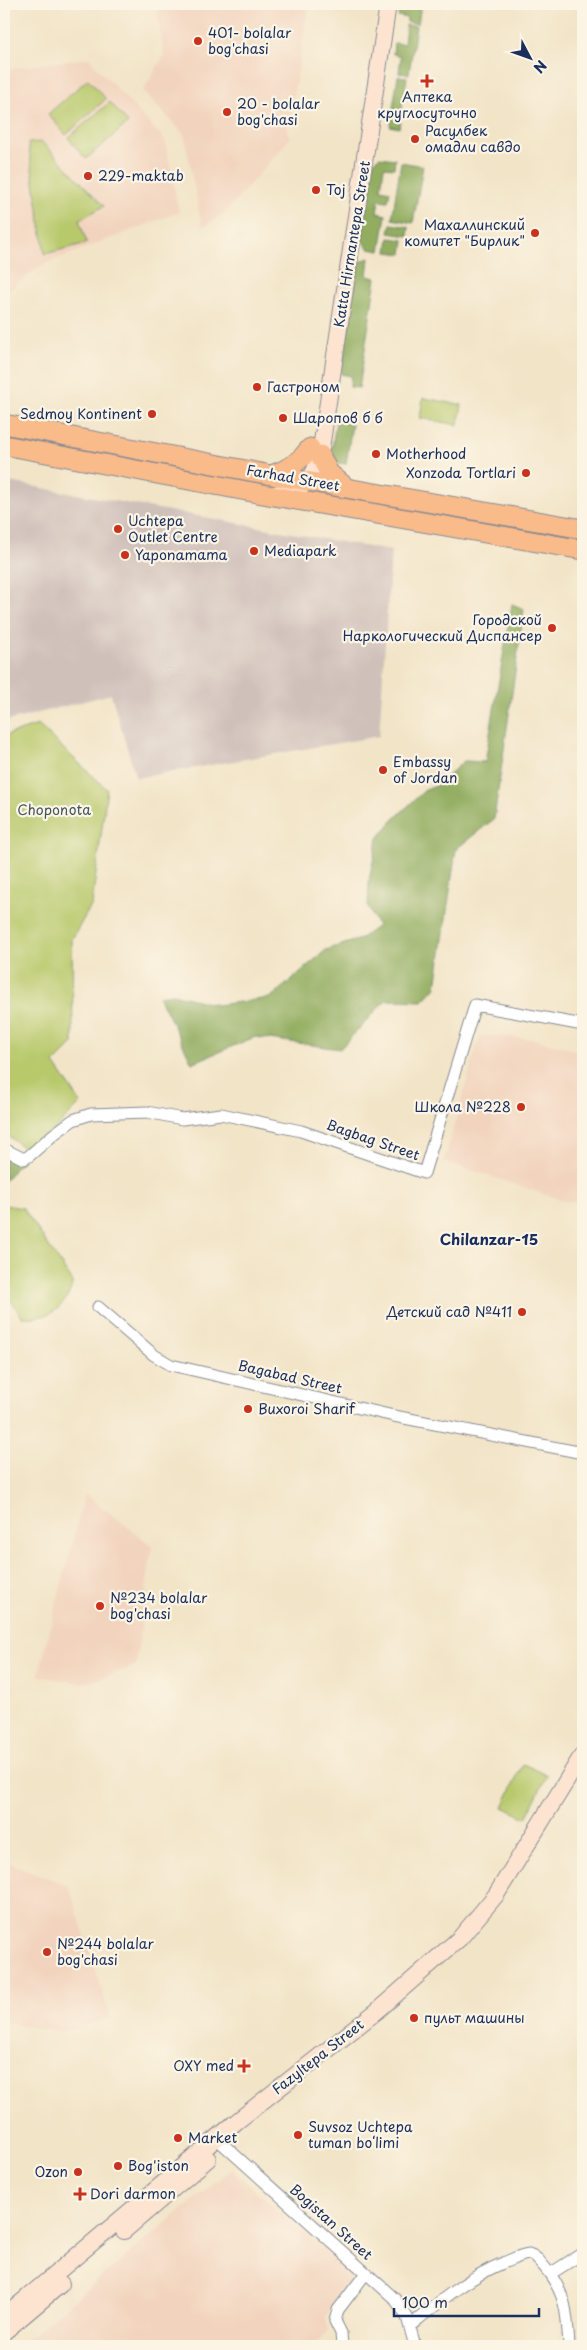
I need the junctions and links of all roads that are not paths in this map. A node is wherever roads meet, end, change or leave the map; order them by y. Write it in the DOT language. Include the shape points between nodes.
graph roads {
  1 [pos="379,4"];
  2 [pos="388,4"];
  3 [pos="4,424"];
  4 [pos="4,445"];
  5 [pos="315,451"];
  6 [pos="271,475"];
  7 [pos="309,482"];
  8 [pos="347,488"];
  9 [pos="268,495"];
  10 [pos="331,506"];
  11 [pos="583,529"];
  12 [pos="583,550"];
  13 [pos="583,1025"];
  14 [pos="4,1149"];
  15 [pos="98,1307"];
  16 [pos="583,1453"];
  17 [pos="583,1754"];
  18 [pos="583,1774"];
  19 [pos="220,2142"];
  20 [pos="583,2252"];
  21 [pos="366,2272"];
  22 [pos="550,2274"];
  23 [pos="4,2317"];
  24 [pos="410,2326"];
  25 [pos="4,2332"];
  26 [pos="342,2346"];
  27 [pos="415,2346"];
  28 [pos="569,2346"];
  1 -- 5 [label="main road, Katta Hirmаntepa Street"];
  2 -- 5 [label="main road, Katta Hirmаntepa Street"];
  3 -- 6 [label="main road, Farhad Street"];
  4 -- 9 [label="main road, Farhad Street"];
  5 -- 6 [label="main road"];
  5 -- 7 [label="main road, Katta Hirmаntepa Street"];
  5 -- 8 [label="main road" via="329,473"];
  6 -- 7 [label="main road, Farhad Street"];
  7 -- 8 [label="main road, Farhad Street"];
  7 -- 9 [label="main road" via="303,487"];
  7 -- 10 [label="main road"];
  8 -- 11 [label="main road, Farhad Street"];
  9 -- 10 [label="main road, Farhad Street"];
  10 -- 12 [label="main road, Farhad Street"];
  13 -- 14 [label="street, Bagbag Street" via="475,1005 424,1173 301,1131 221,1114 182,1119 147,1112 91,1114 73,1120 24,1159"];
  15 -- 16 [label="street, Bagabad Street" via="154,1355 171,1365 394,1416"];
  17 -- 19 [label="main road, Fazyltepa Street" via="496,1895 472,1926 447,1951 308,2064"];
  18 -- 19 [label="main road, Fazyltepa Street" via="518,1880 467,1945 384,2019"];
  19 -- 21 [label="street, Bogistan Street"];
  19 -- 23 [label="main road, Fazyltepa Street"];
  19 -- 25 [label="main road, Fazyltepa Street"];
  20 -- 22 [label="street"];
  21 -- 24 [label="street, Bogistan Street" via="402,2308"];
  21 -- 26 [label="street" via="338,2310 335,2321 341,2333"];
  22 -- 24 [label="street" via="534,2256 524,2255 487,2270 454,2289"];
  22 -- 28 [label="street" via="565,2300"];
  24 -- 27 [label="street, Bogistan Street"];
}
